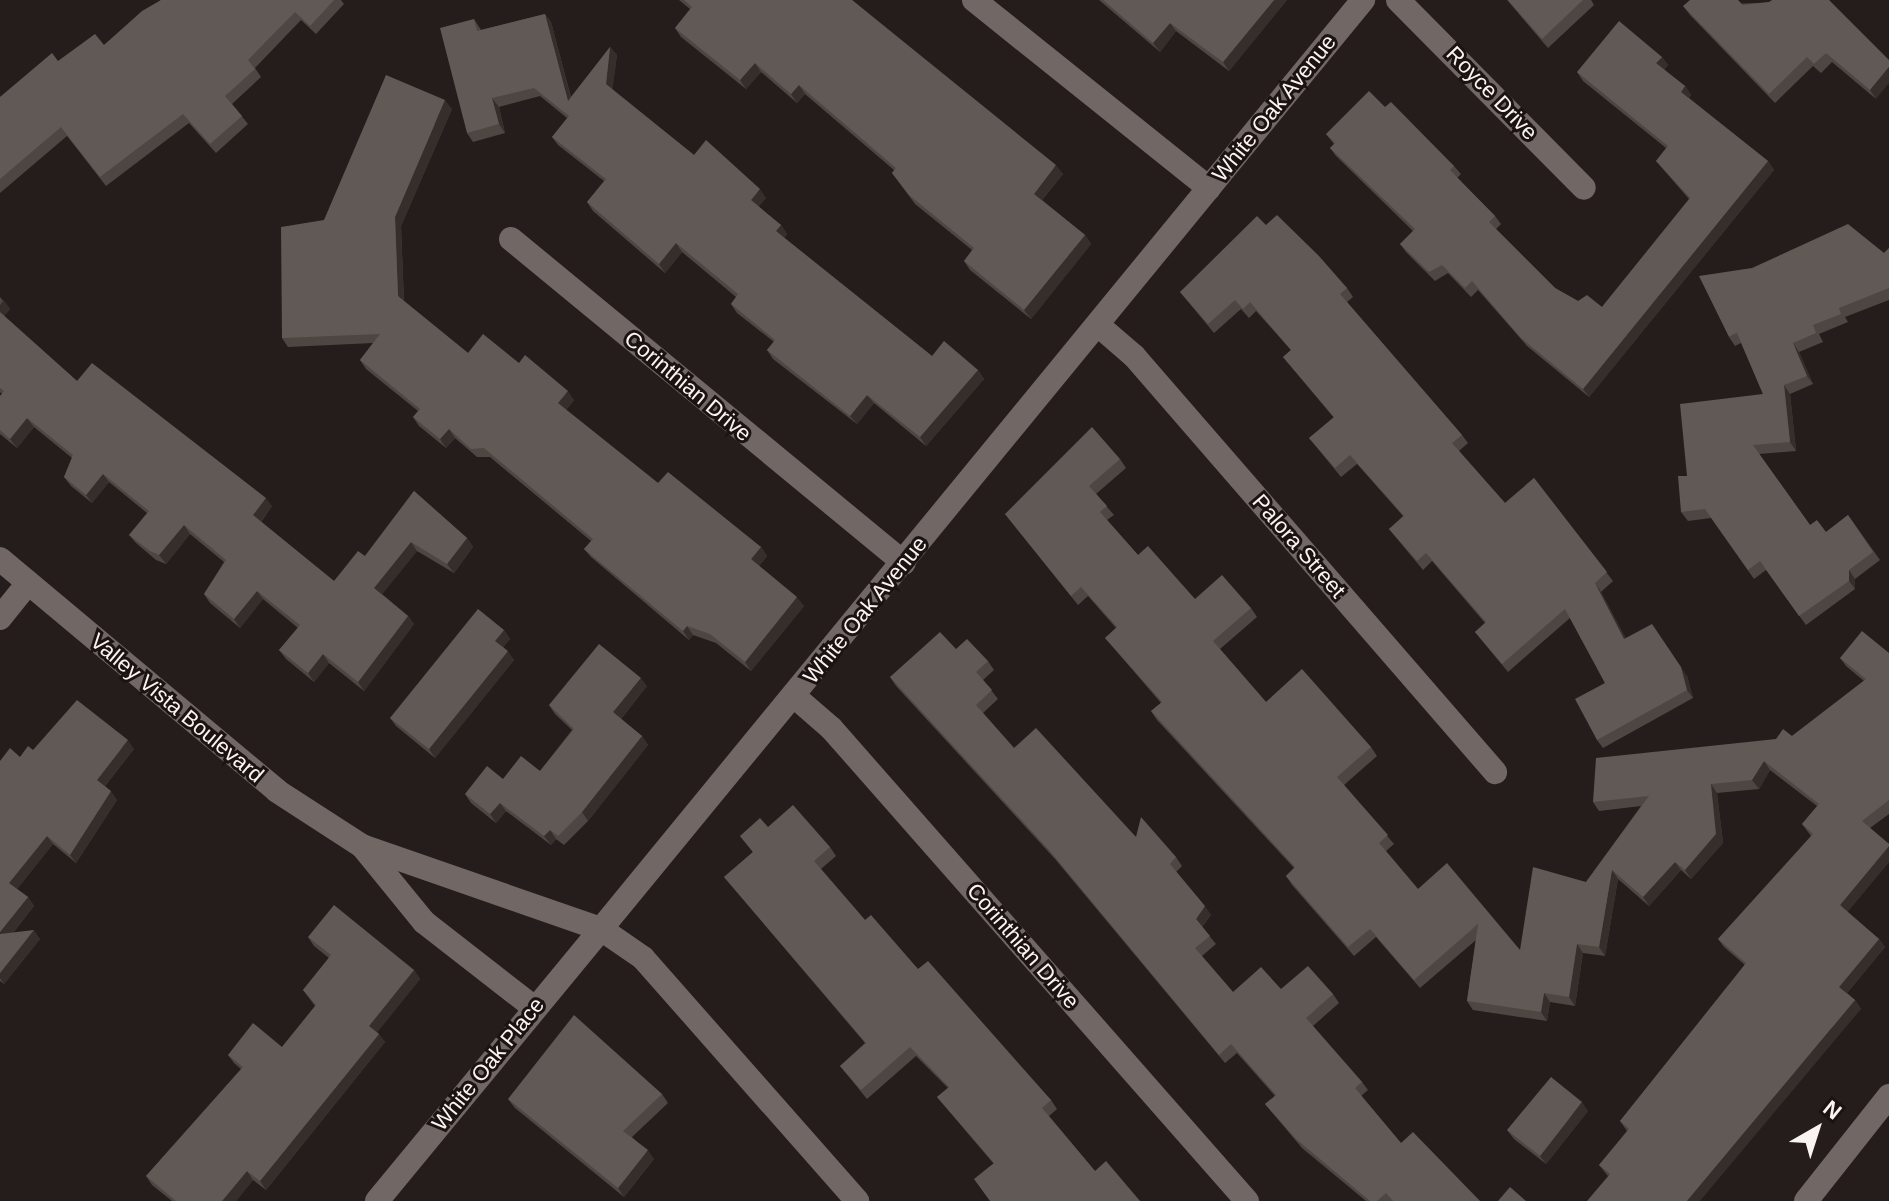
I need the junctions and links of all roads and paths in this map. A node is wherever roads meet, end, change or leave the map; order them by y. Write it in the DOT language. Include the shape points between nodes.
graph roads {
  1 [pos="974,0"];
  2 [pos="1363,0"];
  3 [pos="1398,0"];
  4 [pos="1209,188"];
  5 [pos="1584,188"];
  6 [pos="511,239"];
  7 [pos="1098,325"];
  8 [pos="0,559"];
  9 [pos="904,563"];
  10 [pos="28,583"];
  11 [pos="0,618"];
  12 [pos="794,696"];
  13 [pos="1495,772"];
  14 [pos="362,846"];
  15 [pos="601,929"];
  16 [pos="533,1007"];
  17 [pos="1889,1096"];
  18 [pos="377,1201"];
  19 [pos="857,1201"];
  20 [pos="1247,1201"];
  21 [pos="1806,1201"];
  1 -- 4 [label="street"];
  2 -- 4 [label="street, White Oak Avenue"];
  3 -- 5 [label="street, Royce Drive"];
  4 -- 7 [label="street, White Oak Avenue"];
  6 -- 9 [label="street, Corinthian Drive"];
  7 -- 9 [label="street, White Oak Avenue"];
  7 -- 13 [label="street, Palora Street" via="1134,356"];
  8 -- 10 [label="street, Valley Vista Boulevard"];
  9 -- 12 [label="street, White Oak Avenue"];
  10 -- 11 [label="street"];
  10 -- 14 [label="street, Valley Vista Boulevard" via="277,791"];
  12 -- 15 [label="street, White Oak Avenue"];
  12 -- 20 [label="street, Corinthian Drive" via="831,728"];
  14 -- 15 [label="street, Valley Vista Boulevard"];
  14 -- 16 [label="street, Valley Vista Boulevard" via="424,922"];
  15 -- 16 [label="street, White Oak Place"];
  15 -- 19 [label="street" via="643,958"];
  16 -- 18 [label="street, White Oak Place"];
  17 -- 21 [label="street"];
}
